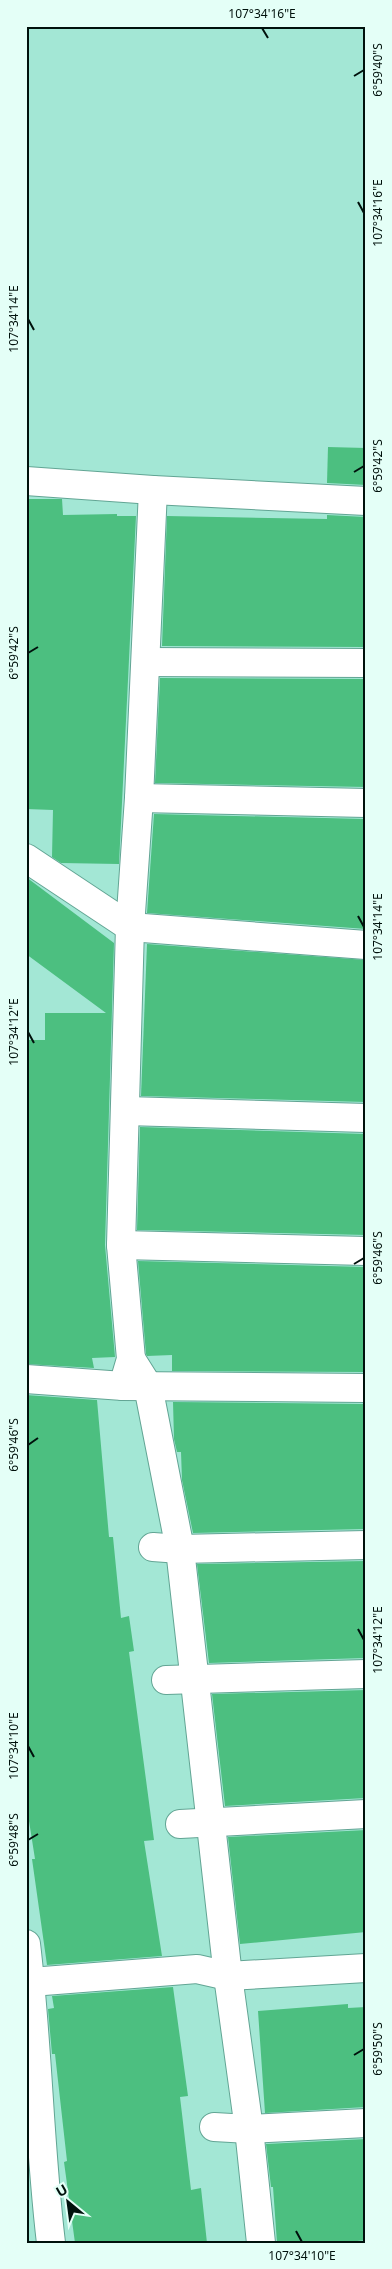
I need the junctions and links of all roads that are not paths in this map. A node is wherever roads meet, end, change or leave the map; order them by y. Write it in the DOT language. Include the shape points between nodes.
graph roads {
  1 [pos="26,481"];
  2 [pos="153,490"];
  3 [pos="366,502"];
  4 [pos="146,662"];
  5 [pos="366,663"];
  6 [pos="139,798"];
  7 [pos="366,803"];
  8 [pos="26,858"];
  9 [pos="130,927"];
  10 [pos="366,946"];
  11 [pos="126,1111"];
  12 [pos="366,1118"];
  13 [pos="121,1245"];
  14 [pos="366,1251"];
  15 [pos="26,1379"];
  16 [pos="135,1386"];
  17 [pos="366,1388"];
  18 [pos="366,1545"];
  19 [pos="153,1547"];
  20 [pos="180,1549"];
  21 [pos="366,1674"];
  22 [pos="195,1679"];
  23 [pos="166,1680"];
  24 [pos="366,1814"];
  25 [pos="211,1822"];
  26 [pos="180,1824"];
  27 [pos="26,1944"];
  28 [pos="366,1968"];
  29 [pos="228,1976"];
  30 [pos="31,1982"];
  31 [pos="366,2123"];
  32 [pos="214,2127"];
  33 [pos="249,2129"];
  34 [pos="51,2243"];
  35 [pos="261,2243"];
  1 -- 2 [label="street"];
  2 -- 3 [label="street"];
  2 -- 4 [label="street"];
  4 -- 5 [label="street"];
  4 -- 6 [label="street"];
  6 -- 7 [label="street"];
  6 -- 9 [label="street"];
  8 -- 9 [label="street"];
  9 -- 10 [label="street"];
  9 -- 11 [label="street"];
  11 -- 12 [label="street"];
  11 -- 13 [label="street"];
  13 -- 14 [label="street"];
  13 -- 16 [label="street"];
  15 -- 16 [label="street"];
  16 -- 17 [label="street"];
  16 -- 20 [label="street"];
  18 -- 20 [label="street"];
  19 -- 20 [label="street"];
  20 -- 22 [label="street"];
  21 -- 22 [label="street"];
  22 -- 23 [label="street"];
  22 -- 25 [label="street"];
  24 -- 25 [label="street"];
  25 -- 26 [label="street"];
  25 -- 29 [label="street"];
  27 -- 30 [label="street"];
  28 -- 29 [label="street"];
  29 -- 30 [label="street" via="198,1969"];
  29 -- 33 [label="street"];
  30 -- 34 [label="street" via="42,2168"];
  31 -- 33 [label="street"];
  32 -- 33 [label="street"];
  33 -- 35 [label="street"];
}
